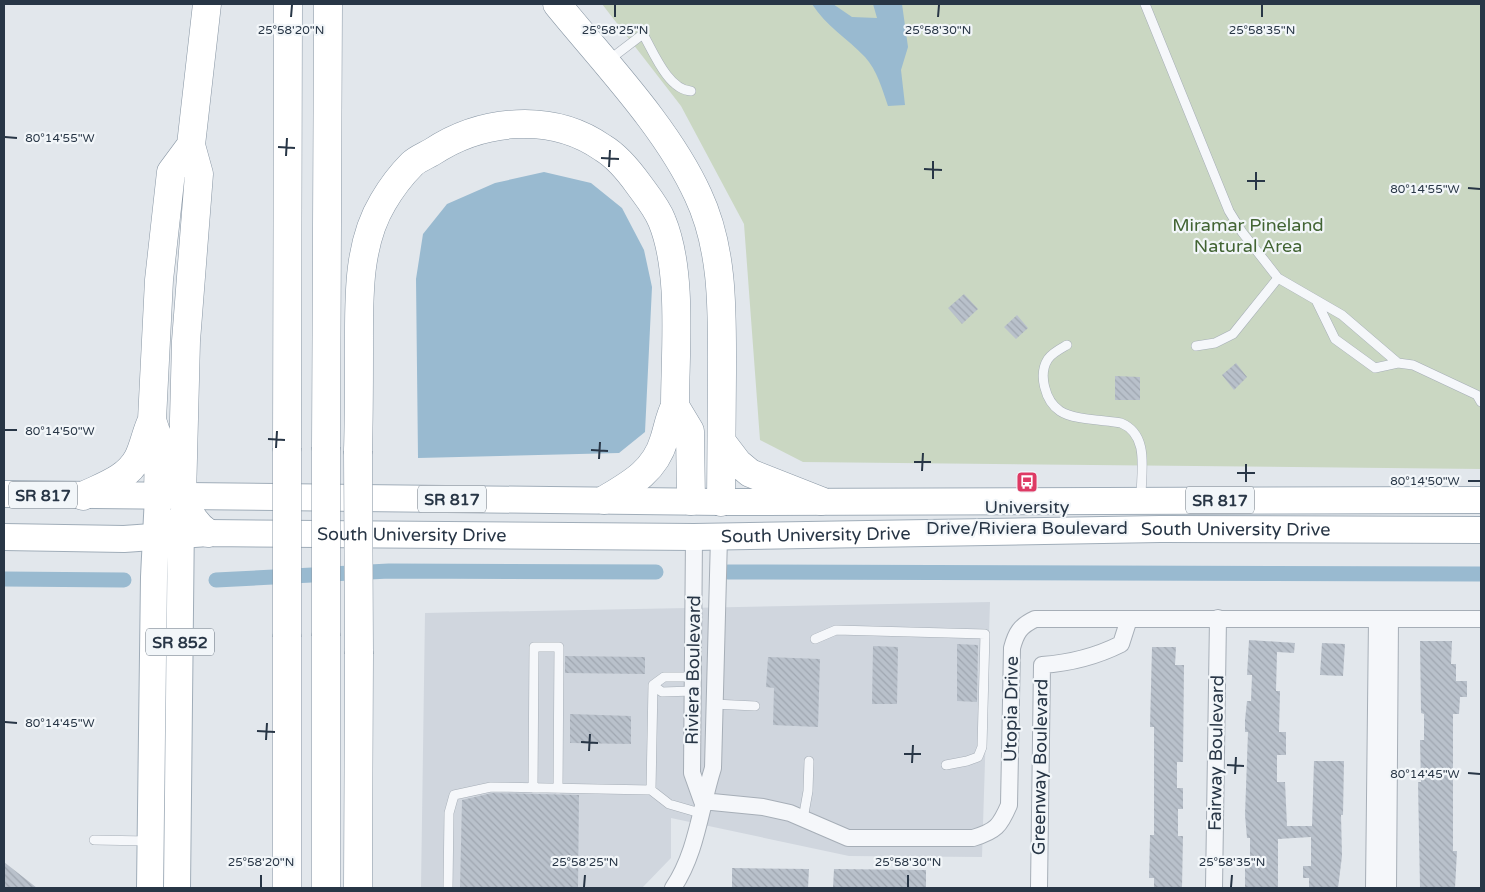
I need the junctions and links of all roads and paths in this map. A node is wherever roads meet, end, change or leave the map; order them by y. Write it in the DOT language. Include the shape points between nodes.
graph roads {
  1 [pos="208,4"];
  2 [pos="288,4"];
  3 [pos="328,4"];
  4 [pos="556,4"];
  5 [pos="1145,4"];
  6 [pos="605,63"];
  7 [pos="691,91"];
  8 [pos="191,145"];
  9 [pos="1278,278"];
  10 [pos="1316,300"];
  11 [pos="1066,346"];
  12 [pos="1196,346"];
  13 [pos="1398,363"];
  14 [pos="1481,402"];
  15 [pos="675,406"];
  16 [pos="152,420"];
  17 [pos="722,442"];
  18 [pos="4,494"];
  19 [pos="83,496"];
  20 [pos="170,496"];
  21 [pos="604,500"];
  22 [pos="821,500"];
  23 [pos="1141,500"];
  24 [pos="1481,500"];
  25 [pos="691,502"];
  26 [pos="721,502"];
  27 [pos="1481,530"];
  28 [pos="208,533"];
  29 [pos="4,537"];
  30 [pos="168,537"];
  31 [pos="706,537"];
  32 [pos="1218,618"];
  33 [pos="1128,619"];
  34 [pos="1384,619"];
  35 [pos="1481,619"];
  36 [pos="816,639"];
  37 [pos="693,684"];
  38 [pos="653,685"];
  39 [pos="714,704"];
  40 [pos="755,706"];
  41 [pos="809,761"];
  42 [pos="946,765"];
  43 [pos="532,788"];
  44 [pos="558,789"];
  45 [pos="651,790"];
  46 [pos="701,807"];
  47 [pos="803,819"];
  48 [pos="94,840"];
  49 [pos="151,841"];
  50 [pos="150,888"];
  51 [pos="177,888"];
  52 [pos="287,888"];
  53 [pos="326,888"];
  54 [pos="358,888"];
  55 [pos="448,888"];
  56 [pos="673,888"];
  57 [pos="1039,888"];
  58 [pos="1214,888"];
  59 [pos="1374,888"];
  60 [pos="1388,888"];
  1 -- 8 [label="highway"];
  2 -- 52 [label="highway, bridge"];
  3 -- 53 [label="highway, bridge"];
  4 -- 6 [label="highway"];
  5 -- 9 [label="lane" via="1229,211"];
  6 -- 7 [label="lane" via="643,34 671,79 684,90"];
  6 -- 17 [label="highway" via="675,152 699,196 713,239 719,269"];
  8 -- 16 [label="highway" via="171,172 159,280"];
  8 -- 20 [label="highway" via="199,174"];
  9 -- 10 [label="lane"];
  9 -- 12 [label="lane" via="1233,334 1215,343"];
  10 -- 13 [label="lane" via="1342,315"];
  10 -- 13 [label="lane" via="1335,340 1375,368"];
  11 -- 23 [label="lane" via="1048,358 1044,368 1044,383 1050,400 1060,411 1121,423 1138,434 1142,448"];
  13 -- 14 [label="lane" via="1413,365 1456,384 1477,395"];
  15 -- 21 [label="highway" via="654,462 644,474"];
  15 -- 25 [label="highway" via="690,431"];
  15 -- 54 [label="highway, bridge" via="673,268 669,241 650,199 617,159 603,147 569,131 513,124 450,140 412,164 382,203 364,249 360,292"];
  16 -- 19 [label="highway" via="138,458 130,469 118,479"];
  16 -- 20 [label="highway"];
  17 -- 22 [label="highway" via="738,463 750,472"];
  17 -- 26 [label="highway"];
  18 -- 19 [label="main road, SR 817"];
  19 -- 20 [label="main road, SR 817"];
  20 -- 21 [label="main road, South University Drive / SR 817"];
  20 -- 28 [label="highway"];
  20 -- 30 [label="main road, SR 852"];
  21 -- 25 [label="main road, South University Drive / SR 817"];
  22 -- 23 [label="main road, South University Drive / SR 817"];
  22 -- 26 [label="main road, South University Drive / SR 817"];
  23 -- 24 [label="main road, South University Drive / SR 817"];
  25 -- 26 [label="main road, South University Drive / SR 817"];
  25 -- 31 [label="main road"];
  26 -- 31 [label="main road"];
  27 -- 31 [label="main road, South University Drive / SR 817" via="1160,529"];
  28 -- 30 [label="main road, South University Drive / SR 817"];
  28 -- 31 [label="main road, South University Drive / SR 817"];
  29 -- 30 [label="main road, SR 817"];
  30 -- 49 [label="main road, SR 852" via="154,577"];
  30 -- 51 [label="main road, SR 852"];
  31 -- 37 [label="street, Riviera Boulevard"];
  31 -- 39 [label="street, Riviera Boulevard"];
  32 -- 33 [label="street, Utopia Drive"];
  32 -- 34 [label="street, Utopia Drive"];
  32 -- 58 [label="street, Fairway Boulevard"];
  33 -- 47 [label="street, Utopia Drive" via="1035,619 1024,624 1015,634 1012,648 1009,805 1002,823 989,833 973,838 848,838"];
  33 -- 57 [label="street, Greenway Boulevard" via="1121,644 1096,656 1042,665"];
  34 -- 35 [label="street, Utopia Drive"];
  34 -- 59 [label="street"];
  34 -- 60 [label="street"];
  36 -- 42 [label="lane" via="836,630 985,634 982,747 978,756"];
  37 -- 38 [label="lane" via="662,692"];
  37 -- 38 [label="lane" via="664,677"];
  37 -- 46 [label="street, Riviera Boulevard" via="692,773"];
  38 -- 45 [label="lane"];
  39 -- 40 [label="lane"];
  39 -- 46 [label="street, Riviera Boulevard" via="713,768"];
  41 -- 47 [label="lane"];
  43 -- 44 [label="lane"];
  43 -- 44 [label="lane" via="534,646 559,647"];
  43 -- 55 [label="lane" via="491,787 454,795 449,813"];
  44 -- 45 [label="lane"];
  45 -- 46 [label="lane" via="669,804"];
  46 -- 47 [label="street, Utopia Drive" via="762,807"];
  46 -- 56 [label="street, Riviera Boulevard" via="695,840"];
  48 -- 49 [label="lane"];
  49 -- 50 [label="main road, SR 852"];
}
